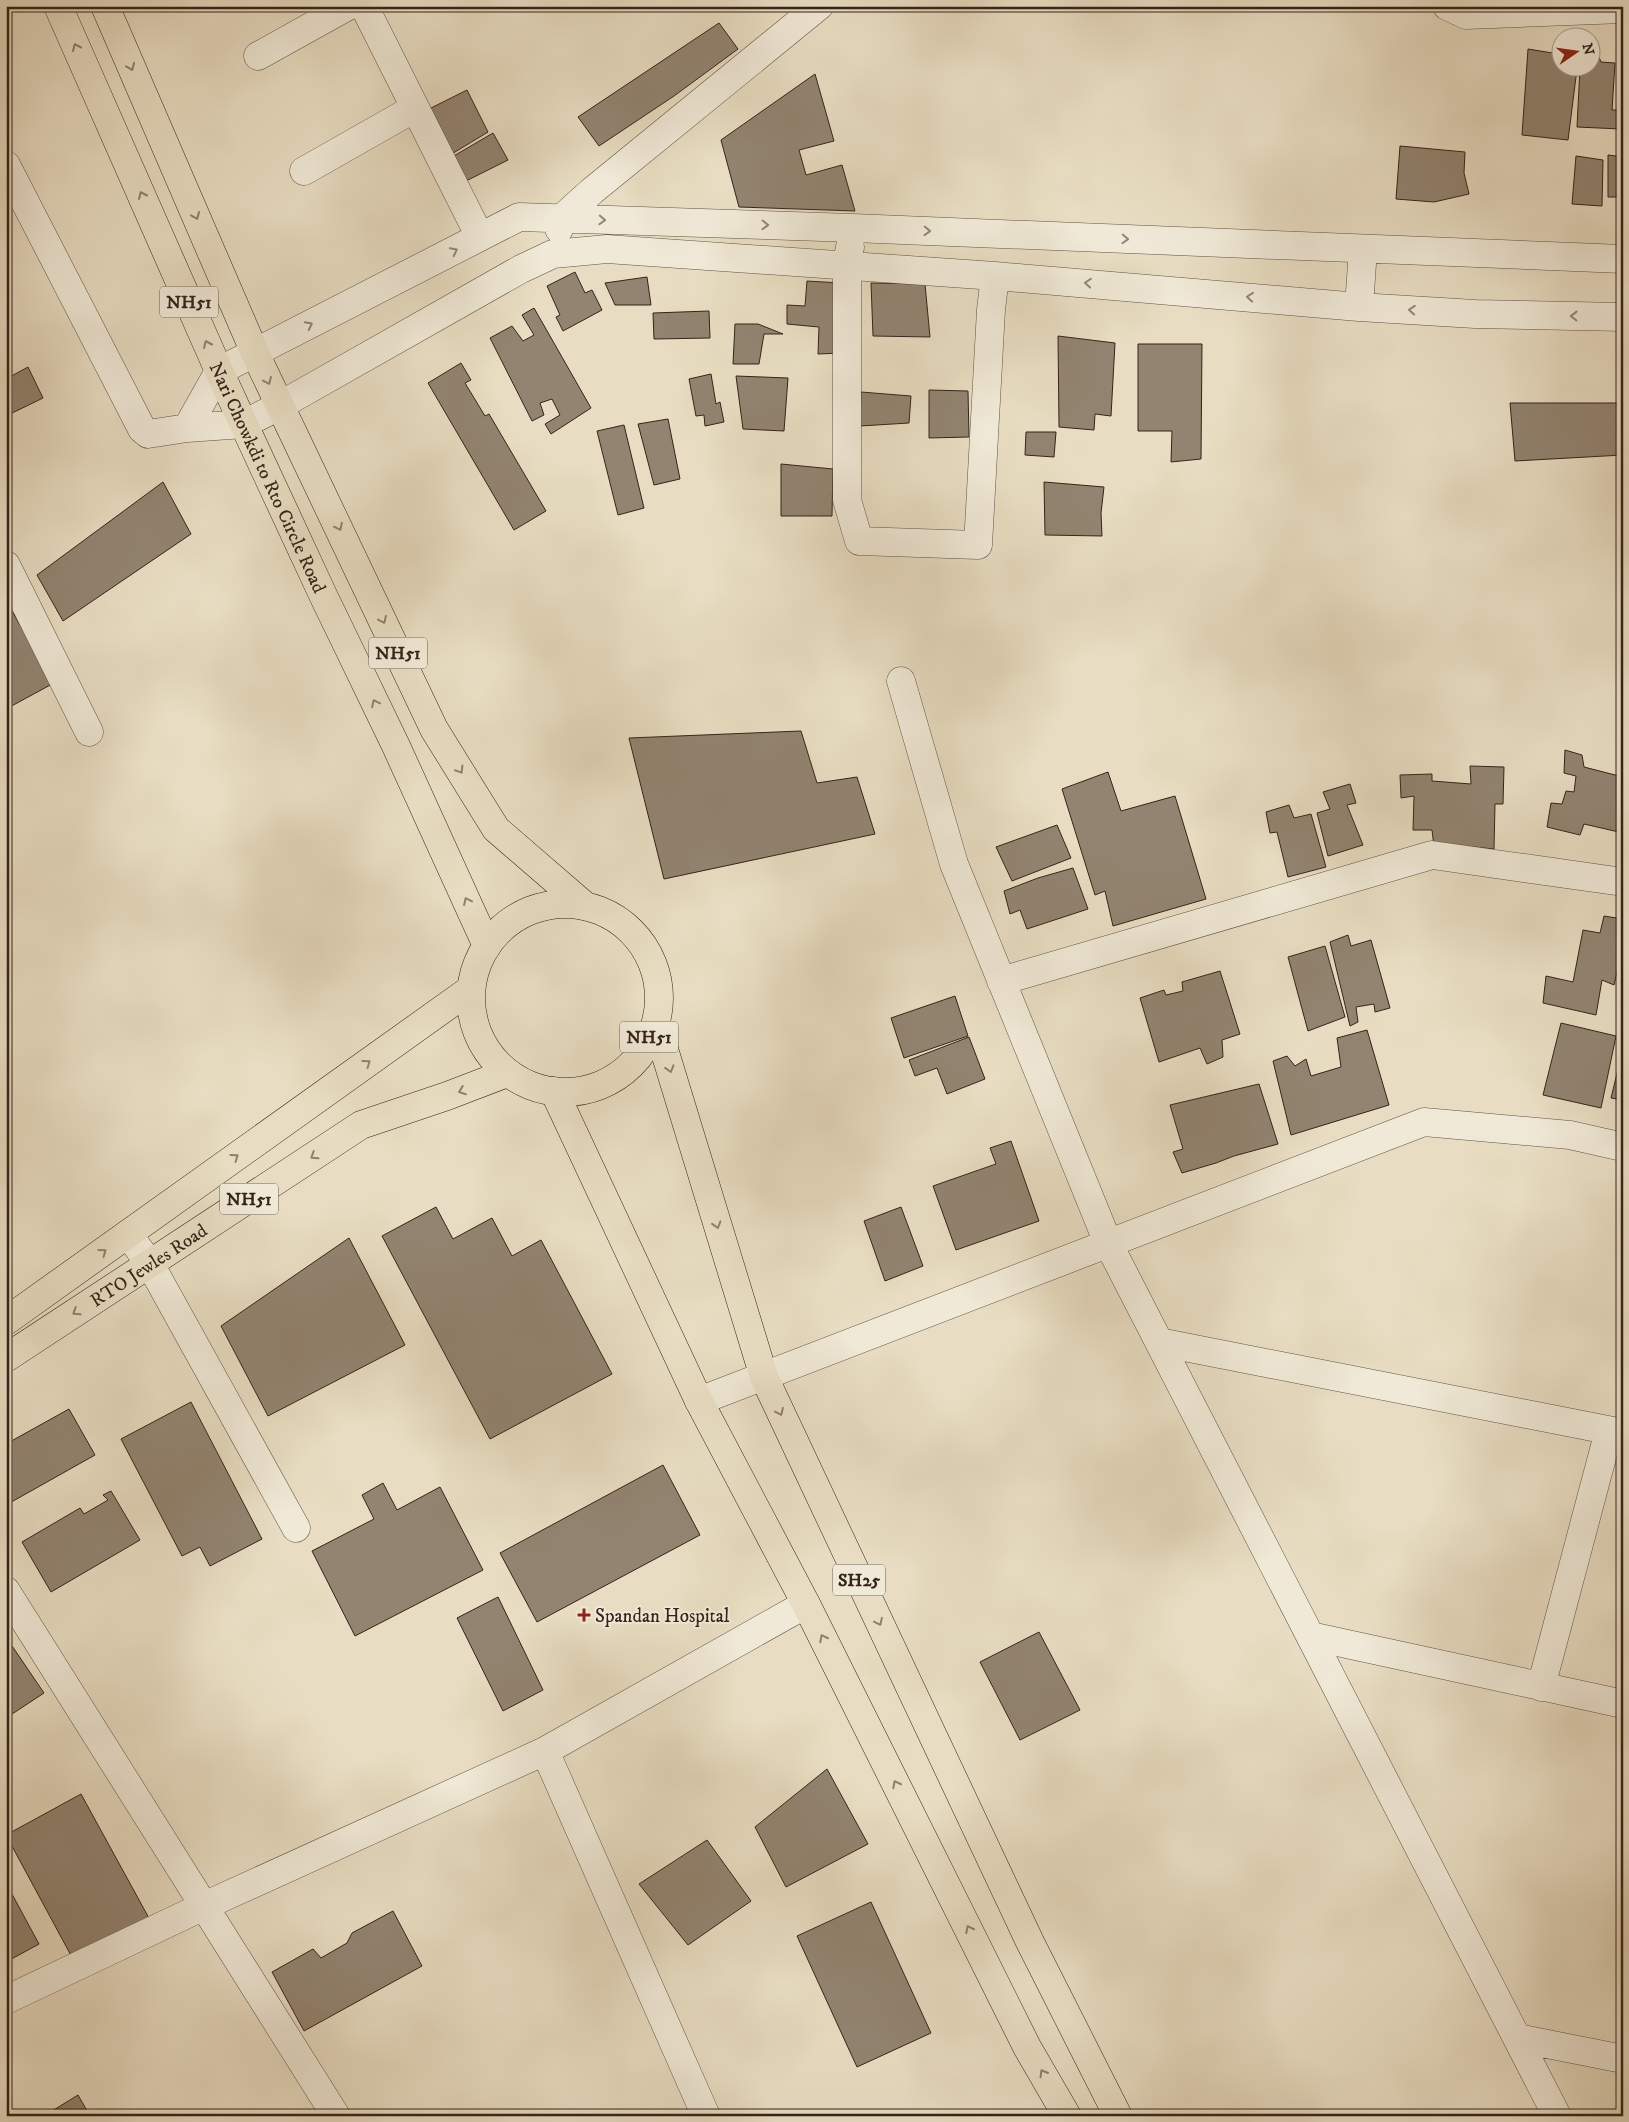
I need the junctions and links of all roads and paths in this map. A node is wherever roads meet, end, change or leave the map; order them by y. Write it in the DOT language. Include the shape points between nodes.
graph roads {
  1 [pos="58,6"];
  2 [pos="105,6"];
  3 [pos="348,6"];
  4 [pos="364,6"];
  5 [pos="1448,6"];
  6 [pos="810,9"];
  7 [pos="1623,9"];
  8 [pos="258,56"];
  9 [pos="415,108"];
  10 [pos="6,165"];
  11 [pos="304,171"];
  12 [pos="561,219"];
  13 [pos="853,228"];
  14 [pos="480,237"];
  15 [pos="1363,249"];
  16 [pos="553,254"];
  17 [pos="1623,259"];
  18 [pos="847,265"];
  19 [pos="995,276"];
  20 [pos="1359,306"];
  21 [pos="1623,317"];
  22 [pos="255,353"];
  23 [pos="219,371"];
  24 [pos="279,406"];
  25 [pos="244,424"];
  26 [pos="187,428"];
  27 [pos="6,565"];
  28 [pos="901,681"];
  29 [pos="89,732"];
  30 [pos="1623,882"];
  31 [pos="584,905"];
  32 [pos="487,946"];
  33 [pos="1001,981"];
  34 [pos="470,989"];
  35 [pos="656,1023"];
  36 [pos="507,1073"];
  37 [pos="554,1091"];
  38 [pos="1623,1147"];
  39 [pos="128,1234"];
  40 [pos="1108,1244"];
  41 [pos="150,1264"];
  42 [pos="6,1321"];
  43 [pos="1159,1342"];
  44 [pos="6,1358"];
  45 [pos="764,1377"];
  46 [pos="699,1401"];
  47 [pos="1616,1432"];
  48 [pos="296,1528"];
  49 [pos="6,1591"];
  50 [pos="806,1604"];
  51 [pos="1310,1636"];
  52 [pos="1541,1686"];
  53 [pos="1623,1704"];
  54 [pos="545,1751"];
  55 [pos="204,1906"];
  56 [pos="6,2000"];
  57 [pos="1517,2038"];
  58 [pos="1623,2059"];
  59 [pos="336,2116"];
  60 [pos="706,2116"];
  61 [pos="1067,2116"];
  62 [pos="1118,2116"];
  63 [pos="1557,2116"];
  23 -- 1 [label="main road, Nari Chowkdi to Rto Circle Road / NH51, one-way"];
  2 -- 22 [label="main road, NH51, one-way"];
  3 -- 8 [label="street"];
  4 -- 9 [label="street"];
  5 -- 7 [label="street" via="1466,15"];
  6 -- 12 [label="street"];
  9 -- 11 [label="street"];
  9 -- 14 [label="street"];
  10 -- 26 [label="street" via="142,429 148,434"];
  12 -- 13 [label="street, one-way"];
  12 -- 14 [label="street" via="519,217"];
  12 -- 16 [label="street"];
  13 -- 15 [label="street, one-way"];
  13 -- 18 [label="street"];
  22 -- 14 [label="street, one-way"];
  15 -- 17 [label="street"];
  15 -- 20 [label="street"];
  16 -- 18 [label="street" via="607,249"];
  16 -- 24 [label="street" via="521,268"];
  18 -- 19 [label="street"];
  18 -- 19 [label="street" via="846,500 859,541 978,545"];
  20 -- 19 [label="street, one-way"];
  21 -- 20 [label="street, one-way" via="1475,314"];
  22 -- 23 [label="street"];
  22 -- 24 [label="main road, NH51, one-way"];
  23 -- 25 [label="main road, Nari Chowkdi to Rto Circle Road / NH51"];
  23 -- 26 [label="street"];
  24 -- 25 [label="street"];
  24 -- 31 [label="main road, NH51, one-way" via="434,729 496,829"];
  25 -- 26 [label="street"];
  32 -- 25 [label="main road, Nari Chowkdi to Rto Circle Road / NH51, one-way"];
  27 -- 29 [label="street"];
  28 -- 33 [label="street" via="954,864"];
  30 -- 33 [label="street" via="1432,855"];
  31 -- 32 [label="main road, NH51" via="553,904 523,913 497,932"];
  31 -- 35 [label="main road, NH51" via="612,916 636,936 652,962 659,992"];
  32 -- 34 [label="main road, NH51" via="479,958"];
  33 -- 40 [label="street"];
  34 -- 36 [label="main road, NH51" via="473,1020 486,1050"];
  39 -- 34 [label="main road, RTO Jewles Road / NH51, one-way"];
  35 -- 37 [label="main road, NH51" via="643,1050 622,1073 596,1088 566,1093"];
  35 -- 45 [label="main road, SH25, one-way"];
  36 -- 37 [label="main road, NH51" via="536,1088"];
  36 -- 41 [label="main road, RTO Jewles Road / NH51, one-way" via="361,1125"];
  37 -- 46 [label="main road, SH25"];
  38 -- 40 [label="street" via="1570,1135 1424,1122"];
  39 -- 41 [label="street"];
  42 -- 39 [label="main road, RTO Jewles Road / NH51, one-way"];
  40 -- 43 [label="street"];
  40 -- 45 [label="street"];
  41 -- 44 [label="main road, RTO Jewles Road / NH51, one-way"];
  41 -- 48 [label="street"];
  43 -- 47 [label="street"];
  43 -- 51 [label="street"];
  45 -- 46 [label="street"];
  45 -- 62 [label="main road, SH25, one-way" via="1030,1942"];
  46 -- 50 [label="main road, SH25"];
  47 -- 52 [label="street"];
  49 -- 55 [label="street"];
  50 -- 54 [label="street"];
  61 -- 50 [label="main road, SH25, one-way" via="1023,2038"];
  51 -- 52 [label="street"];
  51 -- 57 [label="street"];
  52 -- 53 [label="street"];
  54 -- 55 [label="street"];
  54 -- 60 [label="street"];
  55 -- 56 [label="street"];
  55 -- 59 [label="street"];
  57 -- 58 [label="street"];
  57 -- 63 [label="street"];
}
